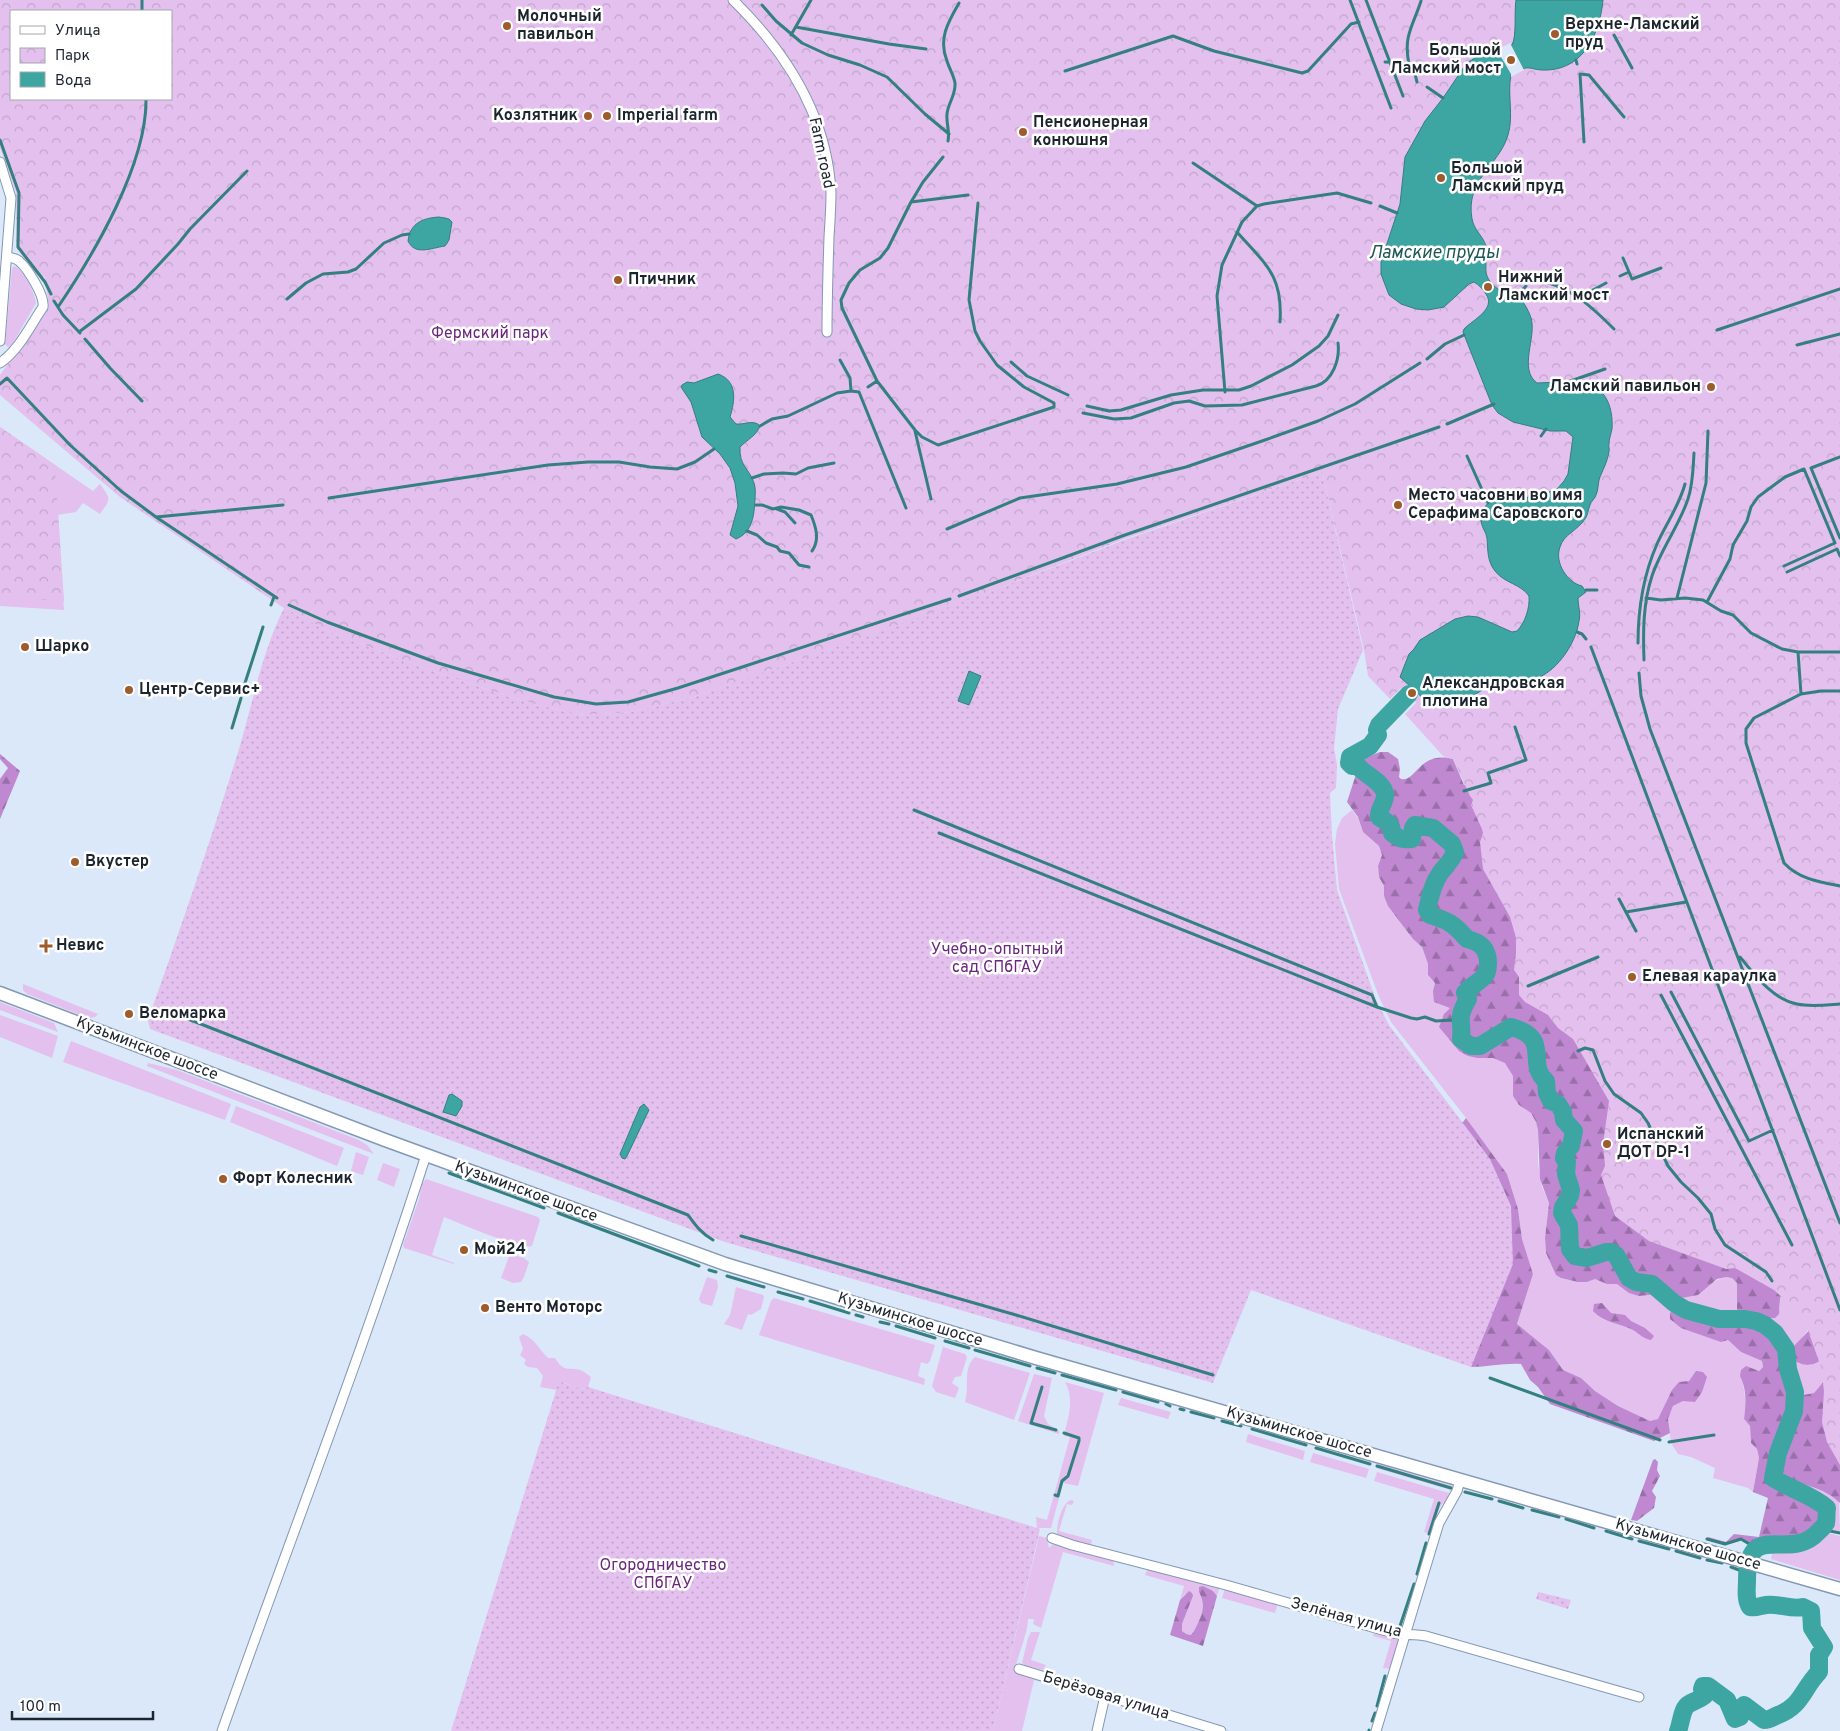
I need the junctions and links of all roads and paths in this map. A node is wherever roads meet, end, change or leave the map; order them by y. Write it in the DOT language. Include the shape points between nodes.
graph roads {
  1 [pos="733,0"];
  2 [pos="0,162"];
  3 [pos="8,257"];
  4 [pos="826,332"];
  5 [pos="0,341"];
  6 [pos="0,364"];
  7 [pos="0,993"];
  8 [pos="426,1155"];
  9 [pos="1460,1480"];
  10 [pos="1052,1538"];
  11 [pos="1840,1589"];
  12 [pos="1405,1635"];
  13 [pos="1019,1669"];
  14 [pos="1105,1696"];
  15 [pos="1639,1697"];
  16 [pos="222,1731"];
  17 [pos="1097,1731"];
  18 [pos="1221,1731"];
  19 [pos="1376,1731"];
  1 -- 4 [label="street, Farm road" via="768,38 794,74 821,138 831,192"];
  2 -- 3 [label="street" via="11,198"];
  3 -- 5 [label="street"];
  3 -- 6 [label="street" via="20,262 44,301 20,342"];
  7 -- 8 [label="main road, Кузьминское шоссе"];
  8 -- 9 [label="main road, Кузьминское шоссе" via="758,1275"];
  8 -- 16 [label="street" via="338,1413"];
  9 -- 11 [label="main road, Кузьминское шоссе"];
  9 -- 12 [label="street" via="1439,1523"];
  10 -- 12 [label="street, Зелёная улица"];
  12 -- 15 [label="street, Зелёная улица" via="1426,1636"];
  12 -- 19 [label="street"];
  13 -- 14 [label="street, Берёзовая улица"];
  14 -- 17 [label="street"];
  14 -- 18 [label="street, Берёзовая улица"];
}
